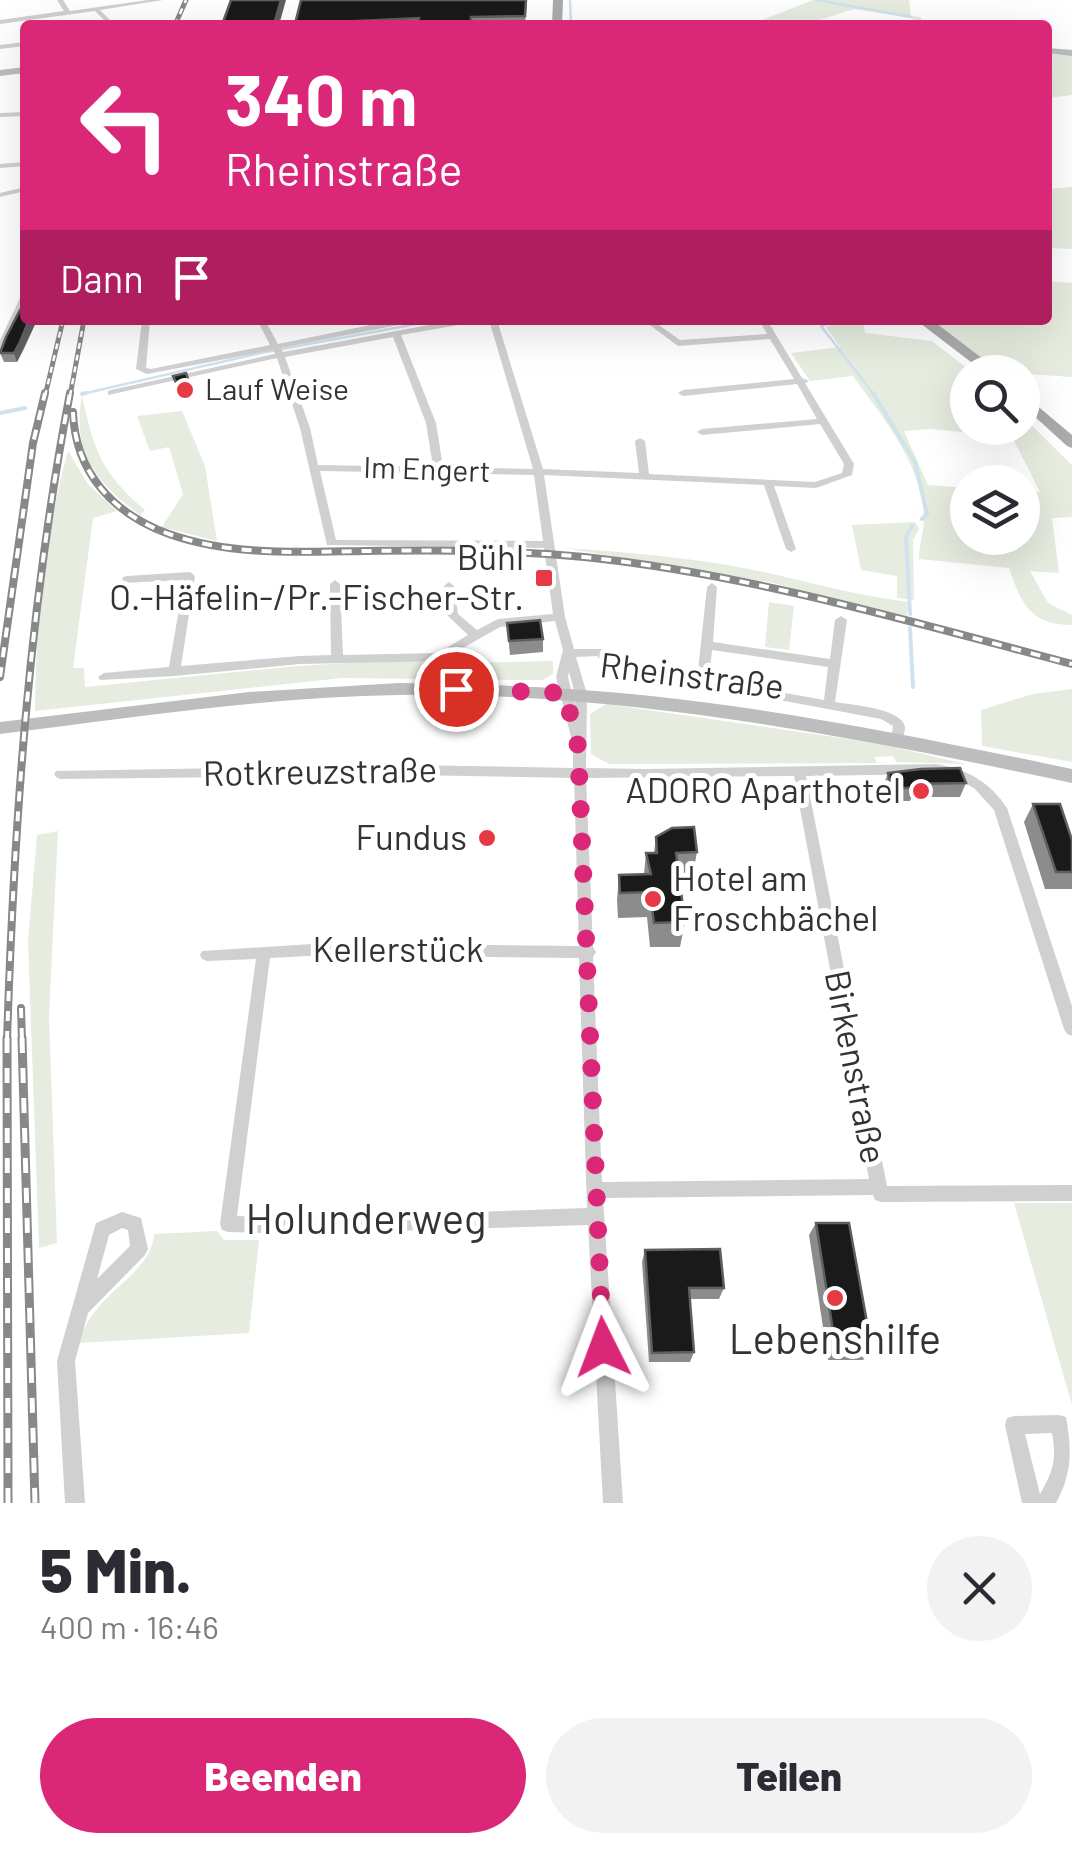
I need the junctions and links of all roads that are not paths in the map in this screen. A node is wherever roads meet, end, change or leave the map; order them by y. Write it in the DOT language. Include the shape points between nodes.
graph roads {
  1 [pos="60,0"];
  2 [pos="160,0"];
  3 [pos="132,2"];
  4 [pos="97,10"];
  5 [pos="69,14"];
  6 [pos="107,20"];
  7 [pos="0,22"];
  8 [pos="20,110"];
  9 [pos="0,114"];
  10 [pos="14,114"];
  11 [pos="20,114"];
  12 [pos="20,307"];
  13 [pos="18,311"];
  14 [pos="3,312"];
  15 [pos="145,325"];
  16 [pos="264,325"];
  17 [pos="345,325"];
  18 [pos="394,325"];
  19 [pos="495,325"];
  20 [pos="653,325"];
  21 [pos="766,325"];
  22 [pos="930,325"];
  23 [pos="348,330"];
  24 [pos="773,336"];
  25 [pos="0,349"];
  26 [pos="277,350"];
  27 [pos="970,355"];
  28 [pos="804,382"];
  29 [pos="110,393"];
  30 [pos="683,393"];
  31 [pos="1040,414"];
  32 [pos="824,420"];
  33 [pos="702,432"];
  34 [pos="640,441"];
  35 [pos="1072,443"];
  36 [pos="315,468"];
  37 [pos="438,469"];
  38 [pos="540,474"];
  39 [pos="644,476"];
  40 [pos="768,482"];
  41 [pos="550,545"];
  42 [pos="791,549"];
  43 [pos="127,580"];
  44 [pos="335,584"];
  45 [pos="449,586"];
  46 [pos="712,587"];
  47 [pos="559,617"];
  48 [pos="841,620"];
  49 [pos="476,636"];
  50 [pos="707,646"];
  51 [pos="566,653"];
  52 [pos="337,659"];
  53 [pos="835,664"];
  54 [pos="174,672"];
  55 [pos="104,677"];
  56 [pos="703,684"];
  57 [pos="573,694"];
  58 [pos="829,704"];
  59 [pos="0,728"];
  60 [pos="898,740"];
  61 [pos="981,758"];
  62 [pos="799,771"];
  63 [pos="580,773"];
  64 [pos="60,774"];
  65 [pos="1072,776"];
  66 [pos="970,777"];
  67 [pos="264,952"];
  68 [pos="588,952"];
  69 [pos="207,955"];
  70 [pos="1072,1029"];
  71 [pos="879,1187"];
  72 [pos="594,1190"];
  73 [pos="1072,1193"];
  74 [pos="596,1216"];
  75 [pos="80,1308"];
  76 [pos="76,1503"];
  77 [pos="613,1503"];
  78 [pos="1032,1503"];
  79 [pos="1044,1503"];
  1 -- 5 [label="street"];
  2 -- 3 [label="street"];
  3 -- 4 [label="street"];
  4 -- 5 [label="street"];
  4 -- 6 [label="street"];
  5 -- 7 [label="street"];
  8 -- 10 [label="street"];
  9 -- 10 [label="street"];
  10 -- 11 [label="street"];
  12 -- 13 [label="street"];
  13 -- 14 [label="street"];
  13 -- 25 [label="street"];
  15 -- 26 [label="street" via="140,360 145,372"];
  16 -- 26 [label="street"];
  17 -- 23 [label="street"];
  18 -- 23 [label="street"];
  18 -- 26 [label="street"];
  18 -- 37 [label="street" via="431,423"];
  19 -- 38 [label="street"];
  20 -- 24 [label="street" via="678,343"];
  21 -- 24 [label="street"];
  22 -- 27 [label="main road"];
  23 -- 26 [label="street"];
  24 -- 28 [label="street"];
  26 -- 29 [label="street"];
  26 -- 36 [label="street"];
  28 -- 30 [label="street"];
  28 -- 32 [label="street"];
  31 -- 35 [label="main road"];
  32 -- 33 [label="street"];
  32 -- 40 [label="street, Im Engert" via="849,464 847,475 825,485"];
  34 -- 39 [label="street"];
  36 -- 37 [label="street, Im Engert"];
  36 -- 41 [label="street" via="331,543"];
  37 -- 38 [label="street, Im Engert"];
  38 -- 39 [label="street, Im Engert"];
  38 -- 41 [label="street"];
  39 -- 40 [label="street, Im Engert"];
  40 -- 42 [label="street"];
  41 -- 47 [label="street"];
  43 -- 54 [label="street" via="190,576"];
  44 -- 52 [label="street"];
  45 -- 49 [label="street" via="452,614"];
  46 -- 50 [label="street"];
  47 -- 49 [label="street" via="508,620"];
  47 -- 51 [label="street"];
  48 -- 53 [label="street"];
  49 -- 52 [label="street" via="440,656"];
  50 -- 53 [label="street"];
  50 -- 56 [label="street"];
  51 -- 56 [label="street" via="600,652 620,674"];
  51 -- 57 [label="street"];
  52 -- 54 [label="street"];
  53 -- 58 [label="street"];
  54 -- 55 [label="street"];
  56 -- 58 [label="street"];
  57 -- 59 [label="street, Rheinstraße" via="306,692"];
  57 -- 60 [label="street, Rheinstraße" via="736,712"];
  57 -- 63 [label="street"];
  58 -- 60 [label="street" via="894,718"];
  60 -- 61 [label="street, Rheinstraße"];
  61 -- 65 [label="street, Rheinstraße"];
  61 -- 66 [label="street"];
  62 -- 63 [label="street, Rotkreuzstraße"];
  62 -- 66 [label="street, Rotkreuzstraße" via="936,769"];
  62 -- 71 [label="street, Birkenstraße"];
  63 -- 64 [label="street, Rotkreuzstraße"];
  63 -- 68 [label="street"];
  66 -- 70 [label="street" via="1000,808"];
  67 -- 68 [label="street, Kellerstück"];
  67 -- 69 [label="street, Kellerstück"];
  67 -- 74 [label="street, Holunderweg" via="228,1224"];
  68 -- 72 [label="street"];
  71 -- 72 [label="street"];
  71 -- 73 [label="street" via="881,1194"];
  72 -- 74 [label="street"];
  74 -- 77 [label="street"];
  75 -- 75 [label="street" via="134,1258 141,1241 135,1224 122,1220 102,1229"];
  75 -- 76 [label="street" via="66,1361"];
  78 -- 79 [label="street" via="1014,1424 1059,1424 1064,1474"];
}
